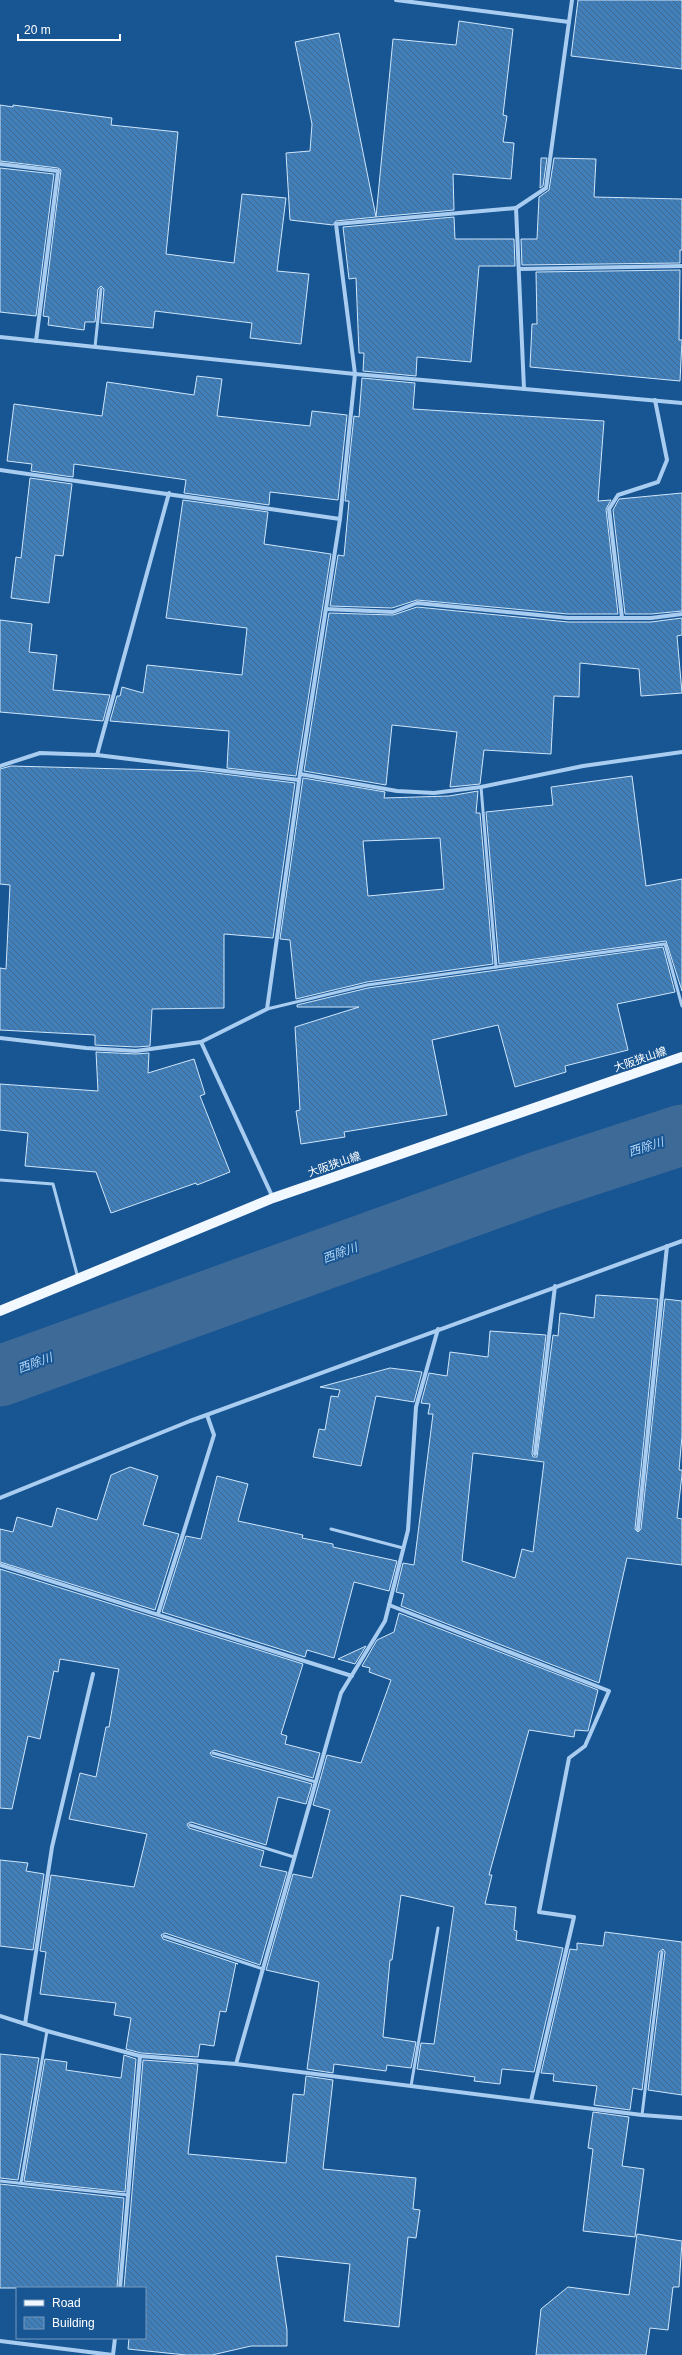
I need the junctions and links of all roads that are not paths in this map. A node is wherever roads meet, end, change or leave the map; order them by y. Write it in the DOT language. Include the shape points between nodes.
graph roads {
  1 [pos="396,0"];
  2 [pos="572,0"];
  3 [pos="569,22"];
  4 [pos="0,164"];
  5 [pos="516,208"];
  6 [pos="682,266"];
  7 [pos="519,269"];
  8 [pos="101,289"];
  9 [pos="0,337"];
  10 [pos="36,341"];
  11 [pos="95,347"];
  12 [pos="355,374"];
  13 [pos="524,389"];
  14 [pos="655,400"];
  15 [pos="682,403"];
  16 [pos="0,470"];
  17 [pos="169,493"];
  18 [pos="340,519"];
  19 [pos="326,609"];
  20 [pos="682,614"];
  21 [pos="622,618"];
  22 [pos="682,752"];
  23 [pos="97,755"];
  24 [pos="0,766"];
  25 [pos="300,774"];
  26 [pos="299,780"];
  27 [pos="481,787"];
  28 [pos="496,966"];
  29 [pos="682,1006"];
  30 [pos="267,1009"];
  31 [pos="0,1038"];
  32 [pos="202,1042"];
  33 [pos="682,1057"];
  34 [pos="0,1180"];
  35 [pos="272,1198"];
  36 [pos="682,1241"];
  37 [pos="667,1246"];
  38 [pos="78,1279"];
  39 [pos="555,1286"];
  40 [pos="0,1311"];
  41 [pos="438,1329"];
  42 [pos="207,1415"];
  43 [pos="535,1454"];
  44 [pos="0,1498"];
  45 [pos="331,1529"];
  46 [pos="638,1529"];
  47 [pos="403,1548"];
  48 [pos="0,1565"];
  49 [pos="389,1605"];
  50 [pos="158,1614"];
  51 [pos="93,1674"];
  52 [pos="352,1676"];
  53 [pos="213,1753"];
  54 [pos="316,1782"];
  55 [pos="190,1825"];
  56 [pos="294,1857"];
  57 [pos="438,1928"];
  58 [pos="164,1936"];
  59 [pos="662,1952"];
  60 [pos="263,1968"];
  61 [pos="0,2016"];
  62 [pos="25,2024"];
  63 [pos="47,2031"];
  64 [pos="140,2056"];
  65 [pos="236,2064"];
  66 [pos="411,2086"];
  67 [pos="531,2101"];
  68 [pos="642,2115"];
  69 [pos="682,2118"];
  70 [pos="0,2181"];
  71 [pos="21,2183"];
  72 [pos="128,2195"];
  73 [pos="120,2287"];
  74 [pos="115,2339"];
  75 [pos="0,2341"];
  76 [pos="113,2355"];
  1 -- 3 [label="street"];
  2 -- 3 [label="street"];
  3 -- 5 [label="street" via="546,188"];
  4 -- 10 [label="street" via="58,171"];
  5 -- 7 [label="street"];
  5 -- 12 [label="street" via="336,224"];
  6 -- 7 [label="street"];
  7 -- 13 [label="street"];
  8 -- 11 [label="lane"];
  9 -- 10 [label="street"];
  10 -- 11 [label="street"];
  11 -- 12 [label="street"];
  12 -- 13 [label="street"];
  12 -- 18 [label="street"];
  13 -- 14 [label="street"];
  14 -- 15 [label="street"];
  14 -- 21 [label="street" via="667,460 658,482 618,495 609,509"];
  16 -- 17 [label="street"];
  17 -- 18 [label="street"];
  17 -- 23 [label="street"];
  18 -- 19 [label="street"];
  19 -- 21 [label="street" via="393,612 417,604 568,618"];
  19 -- 25 [label="street"];
  20 -- 21 [label="street"];
  22 -- 27 [label="street" via="583,766"];
  23 -- 24 [label="street" via="40,753"];
  23 -- 26 [label="street"];
  25 -- 26 [label="street"];
  25 -- 27 [label="street" via="397,792 434,793"];
  26 -- 30 [label="street"];
  27 -- 28 [label="lane"];
  28 -- 29 [label="lane" via="665,944"];
  28 -- 30 [label="lane" via="367,985"];
  30 -- 32 [label="street"];
  31 -- 32 [label="street" via="136,1051"];
  32 -- 35 [label="street"];
  33 -- 35 [label="main road, 大阪狭山線"];
  34 -- 38 [label="lane" via="53,1184"];
  35 -- 38 [label="main road, 大阪狭山線"];
  36 -- 37 [label="street"];
  37 -- 39 [label="street"];
  37 -- 46 [label="street"];
  38 -- 40 [label="main road, 大阪狭山線"];
  39 -- 41 [label="street"];
  39 -- 43 [label="street"];
  41 -- 42 [label="street"];
  41 -- 47 [label="street" via="416,1407 408,1530"];
  42 -- 44 [label="street"];
  42 -- 50 [label="street" via="214,1435"];
  45 -- 47 [label="lane"];
  47 -- 49 [label="street"];
  48 -- 50 [label="street"];
  49 -- 52 [label="street" via="385,1621"];
  49 -- 67 [label="street" via="609,1691 584,1746 569,1758 539,1912 574,1917"];
  50 -- 52 [label="street"];
  51 -- 62 [label="street" via="52,1847"];
  52 -- 54 [label="street" via="341,1693"];
  53 -- 54 [label="lane"];
  54 -- 56 [label="street"];
  55 -- 56 [label="lane"];
  56 -- 60 [label="street"];
  57 -- 66 [label="lane"];
  58 -- 60 [label="lane"];
  59 -- 68 [label="lane"];
  60 -- 65 [label="street"];
  61 -- 62 [label="street"];
  62 -- 63 [label="street"];
  63 -- 64 [label="street"];
  63 -- 71 [label="lane"];
  64 -- 65 [label="street"];
  64 -- 72 [label="street"];
  65 -- 66 [label="street"];
  66 -- 67 [label="street"];
  67 -- 68 [label="street"];
  68 -- 69 [label="street"];
  70 -- 71 [label="lane"];
  71 -- 72 [label="lane"];
  72 -- 73 [label="street"];
  74 -- 76 [label="street"];
  75 -- 76 [label="street"];
}
